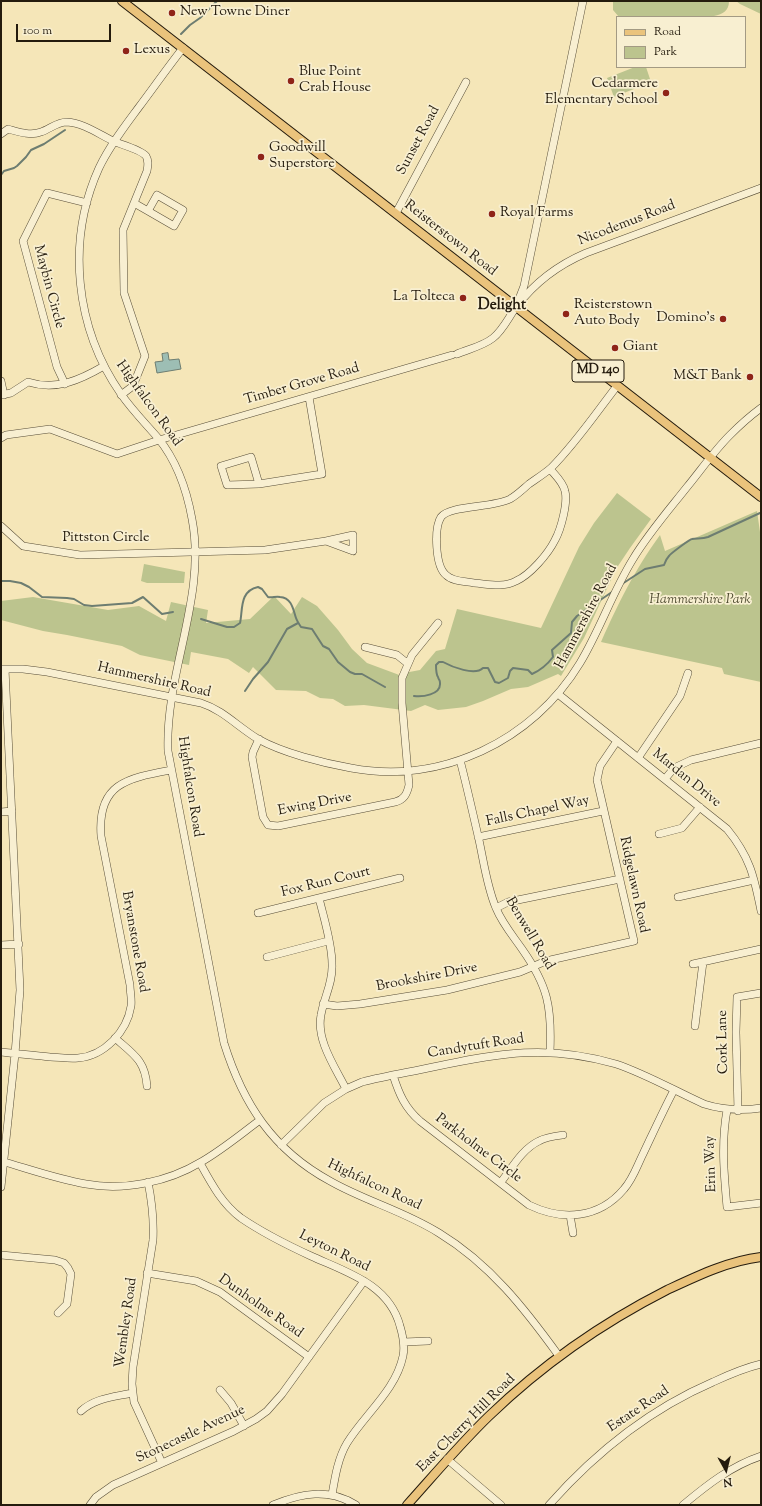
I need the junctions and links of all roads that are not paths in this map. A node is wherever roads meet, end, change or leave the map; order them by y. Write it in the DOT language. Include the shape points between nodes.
graph roads {
  1 [pos="122,1"];
  2 [pos="583,1"];
  3 [pos="183,48"];
  4 [pos="466,82"];
  5 [pos="1,134"];
  6 [pos="114,141"];
  7 [pos="761,188"];
  8 [pos="86,203"];
  9 [pos="134,203"];
  10 [pos="148,211"];
  11 [pos="396,213"];
  12 [pos="516,307"];
  13 [pos="104,366"];
  14 [pos="1,381"];
  15 [pos="65,384"];
  16 [pos="618,386"];
  17 [pos="2,395"];
  18 [pos="121,395"];
  19 [pos="309,397"];
  20 [pos="761,408"];
  21 [pos="1,438"];
  22 [pos="159,440"];
  23 [pos="711,458"];
  24 [pos="550,469"];
  25 [pos="259,484"];
  26 [pos="761,497"];
  27 [pos="1,526"];
  28 [pos="326,541"];
  29 [pos="196,551"];
  30 [pos="438,623"];
  31 [pos="365,647"];
  32 [pos="407,663"];
  33 [pos="3,669"];
  34 [pos="688,673"];
  35 [pos="558,694"];
  36 [pos="171,696"];
  37 [pos="259,739"];
  38 [pos="617,741"];
  39 [pos="761,743"];
  40 [pos="638,758"];
  41 [pos="460,760"];
  42 [pos="171,770"];
  43 [pos="408,771"];
  44 [pos="665,779"];
  45 [pos="700,807"];
  46 [pos="12,811"];
  47 [pos="603,811"];
  48 [pos="1,812"];
  49 [pos="659,834"];
  50 [pos="478,837"];
  51 [pos="400,878"];
  52 [pos="620,879"];
  53 [pos="754,880"];
  54 [pos="678,897"];
  55 [pos="319,898"];
  56 [pos="496,908"];
  57 [pos="761,911"];
  58 [pos="258,913"];
  59 [pos="328,941"];
  60 [pos="19,944"];
  61 [pos="1,945"];
  62 [pos="761,949"];
  63 [pos="267,957"];
  64 [pos="703,962"];
  65 [pos="693,964"];
  66 [pos="534,966"];
  67 [pos="761,993"];
  68 [pos="323,1004"];
  69 [pos="695,1026"];
  70 [pos="115,1038"];
  71 [pos="1,1052"];
  72 [pos="550,1052"];
  73 [pos="15,1054"];
  74 [pos="393,1075"];
  75 [pos="147,1086"];
  76 [pos="346,1089"];
  77 [pos="674,1090"];
  78 [pos="761,1108"];
  79 [pos="727,1110"];
  80 [pos="738,1110"];
  81 [pos="260,1120"];
  82 [pos="563,1135"];
  83 [pos="281,1145"];
  84 [pos="2,1162"];
  85 [pos="200,1163"];
  86 [pos="148,1182"];
  87 [pos="501,1182"];
  88 [pos="1,1187"];
  89 [pos="761,1203"];
  90 [pos="570,1215"];
  91 [pos="573,1233"];
  92 [pos="1,1255"];
  93 [pos="761,1257"];
  94 [pos="147,1273"];
  95 [pos="364,1281"];
  96 [pos="58,1313"];
  97 [pos="428,1341"];
  98 [pos="404,1342"];
  99 [pos="559,1356"];
  100 [pos="310,1357"];
  101 [pos="761,1364"];
  102 [pos="220,1390"];
  103 [pos="132,1393"];
  104 [pos="81,1412"];
  105 [pos="244,1426"];
  106 [pos="761,1456"];
  107 [pos="448,1459"];
  108 [pos="162,1463"];
  109 [pos="332,1495"];
  110 [pos="90,1505"];
  111 [pos="273,1505"];
  112 [pos="356,1505"];
  113 [pos="407,1505"];
  114 [pos="501,1505"];
  115 [pos="549,1505"];
  116 [pos="683,1505"];
  1 -- 3 [label="main road, Reisterstown Road / MD 140"];
  2 -- 12 [label="street" via="524,286"];
  3 -- 6 [label="street, Highfalcon Road"];
  3 -- 11 [label="main road, Reisterstown Road / MD 140"];
  4 -- 11 [label="street, Sunset Road"];
  5 -- 6 [label="street" via="8,128 32,134 66,122 98,132"];
  6 -- 8 [label="street, Highfalcon Road"];
  6 -- 9 [label="street" via="145,155 148,161 147,171"];
  7 -- 12 [label="street, Nicodemus Road" via="572,259 534,285"];
  8 -- 13 [label="street, Highfalcon Road" via="79,254 80,290 88,325"];
  8 -- 15 [label="street, Maybin Circle" via="47,193 22,241 57,367"];
  9 -- 10 [label="street"];
  9 -- 18 [label="street" via="123,230 124,293 146,356 133,386"];
  10 -- 10 [label="street" via="157,195 183,210 174,226"];
  11 -- 12 [label="main road, Reisterstown Road / MD 140"];
  12 -- 16 [label="main road, Reisterstown Road / MD 140"];
  12 -- 19 [label="street, Timber Grove Road" via="500,332 482,344"];
  13 -- 15 [label="street"];
  13 -- 18 [label="street, Highfalcon Road"];
  14 -- 17 [label="street"];
  15 -- 17 [label="street" via="46,386 28,382 11,393"];
  16 -- 23 [label="main road, Reisterstown Road / MD 140"];
  16 -- 24 [label="street"];
  18 -- 22 [label="street, Highfalcon Road"];
  19 -- 22 [label="street, Timber Grove Road"];
  19 -- 25 [label="street" via="322,474"];
  20 -- 23 [label="street, Hammershire Road" via="729,436"];
  21 -- 22 [label="street" via="6,435 50,429 117,454"];
  22 -- 29 [label="street, Highfalcon Road" via="177,470 188,500"];
  23 -- 26 [label="main road, Reisterstown Road / MD 140"];
  23 -- 35 [label="street, Hammershire Road" via="663,516 633,559 580,663"];
  24 -- 24 [label="street" via="502,503 453,510 442,517 437,530 437,554 446,575 458,580 497,585 516,582 528,573 555,540 567,501 562,484"];
  25 -- 25 [label="street" via="227,485 221,466 251,457"];
  27 -- 29 [label="street, Pittston Circle" via="23,546 68,554"];
  28 -- 29 [label="street, Pittston Circle" via="265,550"];
  29 -- 36 [label="street, Highfalcon Road" via="194,584"];
  30 -- 32 [label="street"];
  31 -- 32 [label="street" via="397,655"];
  32 -- 43 [label="street" via="402,678 401,694"];
  33 -- 36 [label="street, Hammershire Road" via="22,668"];
  33 -- 46 [label="street"];
  34 -- 40 [label="street" via="680,696"];
  35 -- 38 [label="street, Mardan Drive"];
  35 -- 41 [label="street, Hammershire Road" via="511,736"];
  36 -- 37 [label="street, Hammershire Road" via="219,710"];
  36 -- 42 [label="street, Highfalcon Road" via="167,733"];
  37 -- 43 [label="street, Hammershire Road" via="334,765 373,771"];
  37 -- 43 [label="street, Ewing Drive" via="252,757 263,817 272,827 400,801 408,790"];
  38 -- 40 [label="street, Mardan Drive"];
  38 -- 47 [label="street, Ridgelawn Road" via="597,773"];
  39 -- 44 [label="street" via="690,760 674,768"];
  40 -- 44 [label="street, Mardan Drive"];
  41 -- 43 [label="street, Hammershire Road"];
  41 -- 50 [label="street, Benwell Road"];
  42 -- 70 [label="street, Bryanstone Road" via="125,781 106,801 101,818 101,836 131,998 128,1019"];
  42 -- 81 [label="street, Highfalcon Road" via="224,1043 239,1086"];
  44 -- 45 [label="street, Mardan Drive"];
  45 -- 49 [label="street" via="682,828"];
  45 -- 53 [label="street, Mardan Drive" via="727,829 741,847"];
  46 -- 48 [label="street"];
  46 -- 60 [label="street"];
  47 -- 50 [label="street, Falls Chapel Way"];
  47 -- 52 [label="street, Ridgelawn Road"];
  50 -- 56 [label="street, Benwell Road"];
  51 -- 55 [label="street, Fox Run Court"];
  52 -- 56 [label="street" via="508,902"];
  52 -- 66 [label="street, Ridgelawn Road" via="634,941"];
  53 -- 54 [label="street"];
  53 -- 57 [label="street, Mardan Drive"];
  55 -- 58 [label="street, Fox Run Court"];
  55 -- 59 [label="street"];
  56 -- 66 [label="street, Benwell Road"];
  59 -- 63 [label="street"];
  59 -- 68 [label="street" via="332,974"];
  60 -- 61 [label="street"];
  60 -- 73 [label="street" via="20,990"];
  62 -- 64 [label="street"];
  64 -- 65 [label="street"];
  64 -- 69 [label="street"];
  66 -- 68 [label="street, Brookshire Drive" via="520,972 411,997 337,1006"];
  66 -- 72 [label="street, Benwell Road" via="550,1006"];
  67 -- 80 [label="street, Cork Lane" via="737,997"];
  68 -- 76 [label="street" via="320,1023 322,1038"];
  70 -- 73 [label="street, Bryanstone Road" via="100,1051 78,1058"];
  70 -- 75 [label="street" via="141,1062"];
  71 -- 73 [label="street, Bryanstone Road"];
  72 -- 74 [label="street, Candytuft Road" via="500,1054"];
  72 -- 77 [label="street, Candytuft Road" via="615,1064"];
  73 -- 84 [label="street"];
  74 -- 76 [label="street, Candytuft Road" via="362,1082"];
  74 -- 87 [label="street, Parkholme Circle" via="398,1092 410,1112"];
  76 -- 83 [label="street, Candytuft Road" via="324,1102"];
  77 -- 79 [label="street, Candytuft Road" via="704,1104"];
  77 -- 90 [label="street, Parkholme Circle" via="625,1188 613,1200 598,1209"];
  78 -- 80 [label="street, Candytuft Road"];
  79 -- 80 [label="street, Candytuft Road"];
  79 -- 89 [label="street, Erin Way" via="723,1151 727,1207"];
  81 -- 83 [label="street, Highfalcon Road"];
  81 -- 85 [label="street"];
  82 -- 87 [label="street" via="532,1144"];
  83 -- 99 [label="street, Highfalcon Road" via="330,1182 419,1221 461,1249 482,1265 512,1295"];
  84 -- 86 [label="street" via="87,1184 118,1186"];
  84 -- 88 [label="street"];
  85 -- 86 [label="street" via="168,1177"];
  85 -- 95 [label="street, Leyton Road" via="217,1193 240,1217 294,1248 346,1270"];
  86 -- 94 [label="street, Wembley Road" via="154,1224"];
  87 -- 90 [label="street, Parkholme Circle" via="539,1210 556,1215"];
  90 -- 91 [label="street"];
  92 -- 96 [label="street" via="64,1263 71,1279 67,1304"];
  93 -- 99 [label="main road, East Cherry Hill Road" via="723,1266 664,1292 613,1320"];
  94 -- 100 [label="street, Dunholme Road" via="196,1281 220,1292"];
  94 -- 103 [label="street, Wembley Road" via="133,1368"];
  95 -- 98 [label="street, Leyton Road" via="389,1302 399,1320"];
  95 -- 100 [label="street, Stonecastle Avenue"];
  97 -- 98 [label="street"];
  98 -- 109 [label="street, Leyton Road" via="403,1355 394,1379 343,1452"];
  99 -- 107 [label="main road, East Cherry Hill Road" via="513,1393"];
  100 -- 105 [label="street, Stonecastle Avenue" via="267,1411"];
  101 -- 115 [label="street, Estate Road" via="705,1385 646,1418 600,1453"];
  102 -- 105 [label="street"];
  103 -- 104 [label="street" via="91,1403"];
  103 -- 108 [label="street, Wembley Road"];
  105 -- 108 [label="street, Stonecastle Avenue"];
  106 -- 116 [label="street" via="727,1472"];
  107 -- 113 [label="main road, East Cherry Hill Road"];
  107 -- 114 [label="street"];
  108 -- 110 [label="street, Stonecastle Avenue" via="113,1485 96,1497"];
  109 -- 111 [label="street" via="304,1494"];
  109 -- 112 [label="street"];
}
